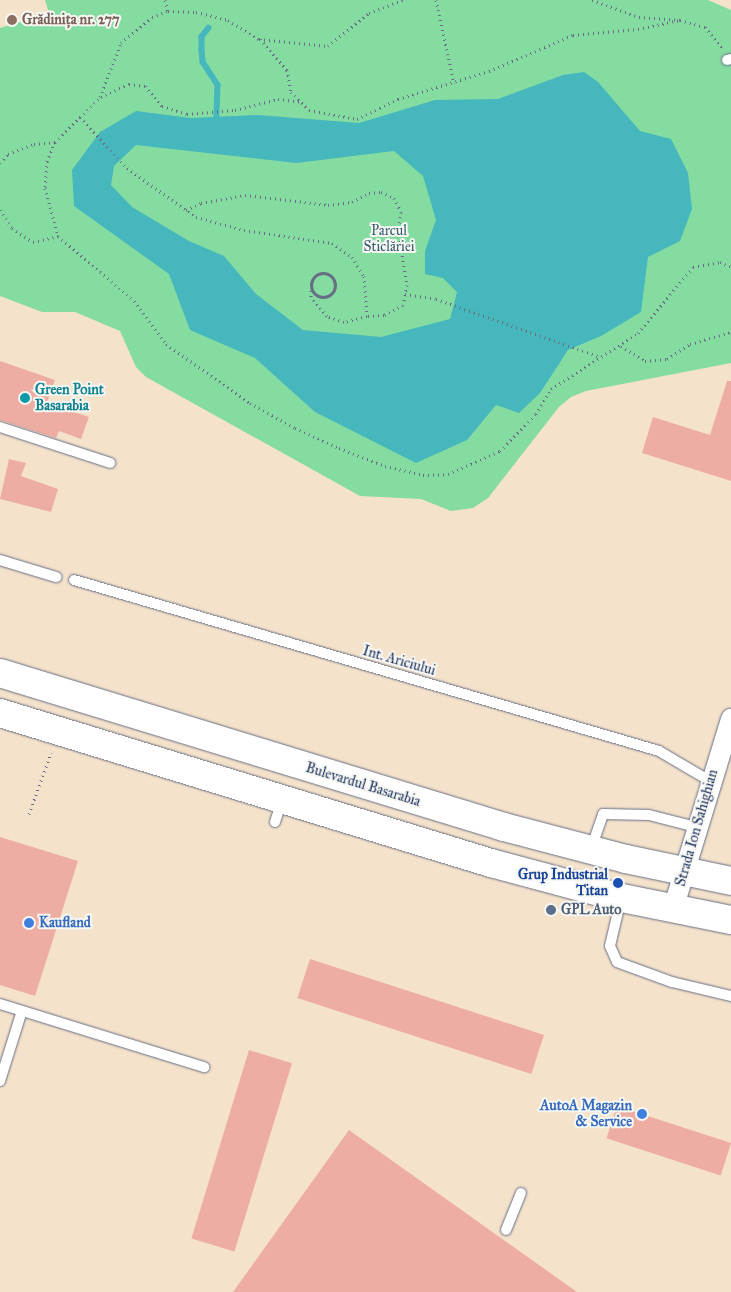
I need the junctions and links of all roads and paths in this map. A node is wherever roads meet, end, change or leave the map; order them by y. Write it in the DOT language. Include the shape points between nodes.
graph roads {
  1 [pos="165,0"];
  2 [pos="403,0"];
  3 [pos="436,0"];
  4 [pos="592,0"];
  5 [pos="168,11"];
  6 [pos="680,20"];
  7 [pos="259,39"];
  8 [pos="729,60"];
  9 [pos="454,83"];
  10 [pos="100,97"];
  11 [pos="300,102"];
  12 [pos="80,117"];
  13 [pos="55,142"];
  14 [pos="0,163"];
  15 [pos="0,210"];
  16 [pos="186,210"];
  17 [pos="58,236"];
  18 [pos="731,267"];
  19 [pos="311,288"];
  20 [pos="405,294"];
  21 [pos="367,316"];
  22 [pos="731,332"];
  23 [pos="621,346"];
  24 [pos="599,356"];
  25 [pos="0,427"];
  26 [pos="110,463"];
  27 [pos="0,560"];
  28 [pos="56,577"];
  29 [pos="74,580"];
  30 [pos="0,673"];
  31 [pos="0,713"];
  32 [pos="730,726"];
  33 [pos="51,753"];
  34 [pos="710,781"];
  35 [pos="29,814"];
  36 [pos="696,827"];
  37 [pos="591,850"];
  38 [pos="684,871"];
  39 [pos="731,881"];
  40 [pos="622,898"];
  41 [pos="673,909"];
  42 [pos="731,920"];
  43 [pos="731,996"];
  44 [pos="0,1004"];
  45 [pos="22,1011"];
  46 [pos="204,1067"];
  47 [pos="0,1081"];
  48 [pos="521,1193"];
  49 [pos="506,1230"];
  1 -- 5 [label="path"];
  2 -- 7 [label="path" via="370,13 328,46"];
  3 -- 9 [label="path"];
  4 -- 6 [label="path" via="639,16"];
  5 -- 7 [label="path" via="196,12 228,20"];
  5 -- 10 [label="path" via="134,28 121,43"];
  6 -- 8 [label="path" via="705,27"];
  6 -- 9 [label="path" via="638,29 573,35 511,63"];
  7 -- 11 [label="path" via="287,70 291,92"];
  9 -- 11 [label="path" via="398,99 357,120 309,110"];
  10 -- 11 [label="path" via="129,84 145,86 162,106 187,114 225,111 278,99"];
  10 -- 12 [label="path"];
  12 -- 13 [label="path"];
  12 -- 16 [label="path" via="127,168"];
  13 -- 14 [label="path" via="34,144 8,154"];
  13 -- 17 [label="path" via="47,161 45,188"];
  15 -- 17 [label="path" via="12,228 33,242"];
  16 -- 20 [label="path" via="201,203 245,195 328,206 381,192 394,198 401,212 398,231 406,278"];
  16 -- 21 [label="path" via="196,217 244,230 332,242 352,257 364,276"];
  17 -- 24 [label="path" via="134,301 166,344 250,403 340,448 385,466 423,475 448,474 500,451 536,414 551,389"];
  18 -- 23 [label="path" via="720,262 693,267 638,333"];
  19 -- 19 [label="path" via="314,277 320,273 328,274 335,283 327,296 316,295"];
  19 -- 21 [label="path" via="311,297 327,316 344,322"];
  20 -- 21 [label="path" via="403,305 384,315"];
  20 -- 24 [label="path" via="436,299"];
  22 -- 23 [label="path" via="690,344 666,359 645,361"];
  23 -- 24 [label="path"];
  25 -- 26 [label="lane"];
  27 -- 28 [label="lane"];
  29 -- 34 [label="lane, Int. Ariciului" via="659,751"];
  30 -- 37 [label="main road, Bulevardul Basarabia" via="334,777"];
  31 -- 40 [label="main road" via="278,811"];
  32 -- 34 [label="street, Strada Ion Sahighian"];
  33 -- 35 [label="path"];
  34 -- 36 [label="street, Strada Ion Sahighian"];
  36 -- 37 [label="lane" via="649,815 603,814"];
  36 -- 38 [label="street, Strada Ion Sahighian"];
  37 -- 38 [label="main road, Bulevardul Basarabia"];
  38 -- 39 [label="main road, Bulevardul Basarabia"];
  38 -- 41 [label="street, Strada Ion Sahighian"];
  40 -- 41 [label="main road"];
  40 -- 43 [label="lane" via="610,946 618,962 672,982"];
  41 -- 42 [label="main road"];
  44 -- 45 [label="lane"];
  45 -- 46 [label="lane"];
  45 -- 47 [label="lane"];
  48 -- 49 [label="lane"];
}
